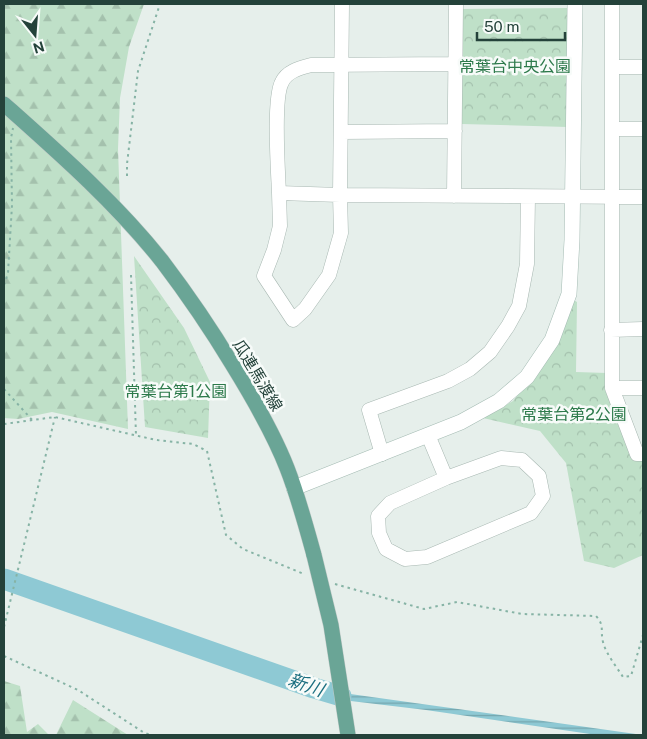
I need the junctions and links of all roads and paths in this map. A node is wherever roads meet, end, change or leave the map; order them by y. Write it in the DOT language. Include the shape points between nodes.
graph roads {
  1 [pos="160,4"];
  2 [pos="342,4"];
  3 [pos="456,4"];
  4 [pos="576,4"];
  5 [pos="612,4"];
  6 [pos="456,64"];
  7 [pos="341,65"];
  8 [pos="612,67"];
  9 [pos="643,67"];
  10 [pos="4,104"];
  11 [pos="16,114"];
  12 [pos="612,129"];
  13 [pos="643,129"];
  14 [pos="455,131"];
  15 [pos="341,132"];
  16 [pos="127,176"];
  17 [pos="279,193"];
  18 [pos="340,195"];
  19 [pos="454,196"];
  20 [pos="528,197"];
  21 [pos="572,197"];
  22 [pos="612,197"];
  23 [pos="643,197"];
  24 [pos="131,274"];
  25 [pos="4,285"];
  26 [pos="643,329"];
  27 [pos="611,330"];
  28 [pos="612,388"];
  29 [pos="643,388"];
  30 [pos="4,389"];
  31 [pos="55,418"];
  32 [pos="34,422"];
  33 [pos="4,424"];
  34 [pos="428,435"];
  35 [pos="136,436"];
  36 [pos="382,454"];
  37 [pos="643,454"];
  38 [pos="446,478"];
  39 [pos="294,488"];
  40 [pos="304,574"];
  41 [pos="332,584"];
  42 [pos="4,627"];
  43 [pos="643,635"];
  44 [pos="4,657"];
  45 [pos="150,735"];
  46 [pos="348,735"];
  1 -- 16 [label="path" via="138,71"];
  2 -- 7 [label="street"];
  3 -- 6 [label="street"];
  4 -- 21 [label="street"];
  5 -- 8 [label="street"];
  6 -- 7 [label="street"];
  6 -- 14 [label="street"];
  7 -- 15 [label="street"];
  7 -- 17 [label="street" via="311,65 293,70 282,81 278,97"];
  8 -- 9 [label="street"];
  8 -- 12 [label="street"];
  10 -- 11 [label="main road, 瓜連馬渡線"];
  11 -- 25 [label="path" via="10,138 12,205 8,273"];
  11 -- 39 [label="main road, 瓜連馬渡線" via="121,215 161,260 223,348 266,421"];
  12 -- 13 [label="street"];
  12 -- 22 [label="street"];
  14 -- 15 [label="street"];
  14 -- 19 [label="street"];
  15 -- 18 [label="street"];
  17 -- 18 [label="street"];
  17 -- 18 [label="street" via="280,226 264,276 293,320 329,275 340,233"];
  18 -- 19 [label="street"];
  19 -- 20 [label="street"];
  20 -- 21 [label="street"];
  20 -- 36 [label="street" via="527,264 519,306 508,326 490,352 470,369 448,381 369,410"];
  21 -- 22 [label="street"];
  21 -- 34 [label="street" via="570,294 552,340 527,377 499,401 461,422"];
  22 -- 23 [label="street"];
  22 -- 27 [label="street"];
  24 -- 35 [label="path"];
  26 -- 27 [label="street"];
  27 -- 28 [label="street"];
  28 -- 29 [label="street"];
  28 -- 37 [label="street" via="637,454"];
  30 -- 32 [label="path"];
  31 -- 32 [label="path"];
  31 -- 35 [label="path"];
  31 -- 42 [label="path"];
  32 -- 33 [label="path"];
  34 -- 36 [label="street"];
  34 -- 38 [label="street"];
  35 -- 40 [label="path" via="193,444 207,451 226,535 243,549"];
  36 -- 39 [label="street"];
  38 -- 38 [label="street" via="390,502 378,516 378,534 386,549 405,559 427,557 531,513 543,496 539,476 522,460 501,458"];
  39 -- 46 [label="main road, 瓜連馬渡線, bridge" via="333,634"];
  41 -- 43 [label="path" via="424,609 457,602 522,614 596,616 602,623 603,641 609,655 623,677 631,676"];
  44 -- 45 [label="path" via="78,690"];
}
